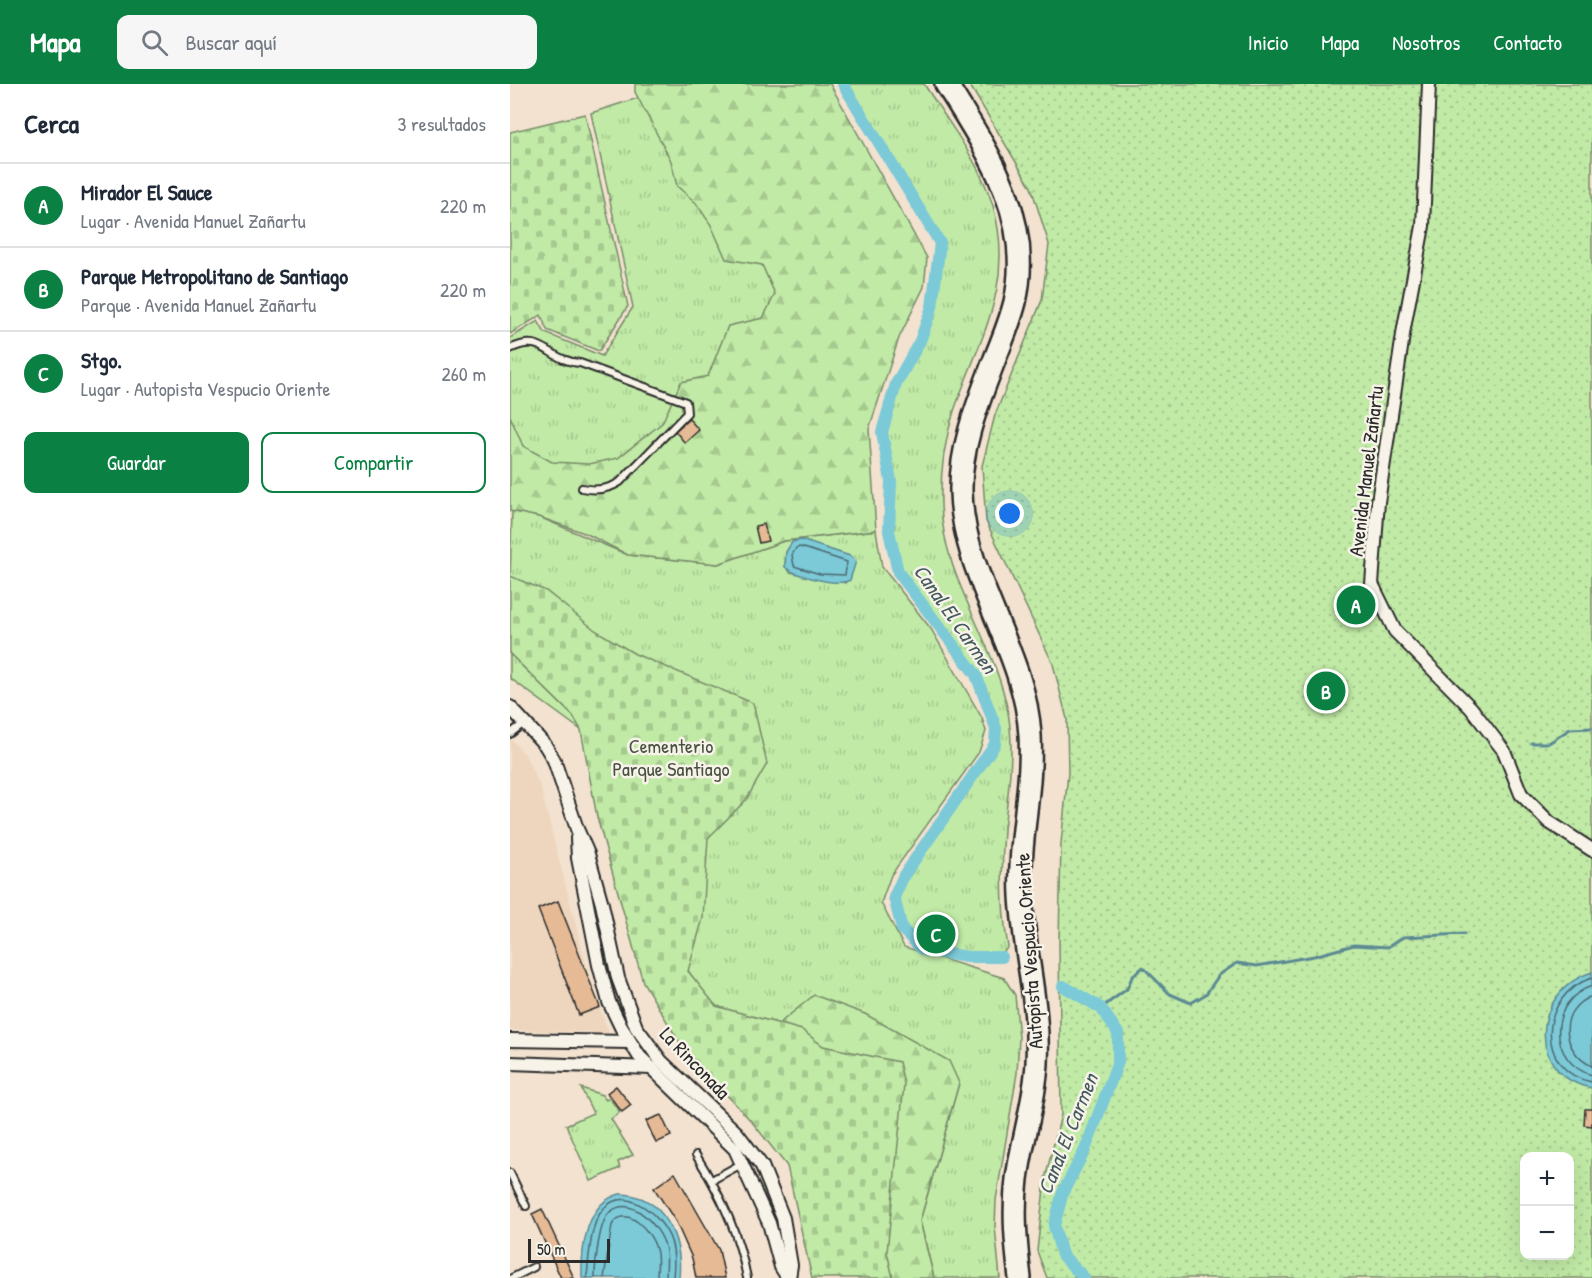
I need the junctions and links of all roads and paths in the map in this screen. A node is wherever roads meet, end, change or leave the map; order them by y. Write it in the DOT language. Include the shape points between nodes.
graph roads {
  1 [pos="946,84"];
  2 [pos="1429,84"];
  3 [pos="510,349"];
  4 [pos="582,488"];
  5 [pos="510,707"];
  6 [pos="525,723"];
  7 [pos="510,734"];
  8 [pos="577,829"];
  9 [pos="1592,850"];
  10 [pos="610,942"];
  11 [pos="595,946"];
  12 [pos="510,1040"];
  13 [pos="630,1042"];
  14 [pos="510,1063"];
  15 [pos="652,1068"];
  16 [pos="696,1155"];
  17 [pos="743,1163"];
  18 [pos="510,1173"];
  19 [pos="712,1180"];
  20 [pos="526,1206"];
  21 [pos="783,1218"];
  22 [pos="769,1223"];
  23 [pos="534,1267"];
  24 [pos="512,1278"];
  25 [pos="747,1278"];
  26 [pos="788,1278"];
  27 [pos="1020,1278"];
  1 -- 27 [label="highway, Autopista Vespucio Oriente" via="999,175 1012,208 1018,243 1016,298 968,434 961,489 968,545 1019,679 1030,737 1021,896 1037,1050 1016,1192"];
  2 -- 9 [label="street, Avenida Manuel Zañartu" via="1423,226 1378,502 1372,584 1395,631 1471,708 1498,743 1521,794 1549,822"];
  3 -- 4 [label="lane" via="523,343 539,345 563,362 580,363 686,402 687,413 620,482 612,487"];
  5 -- 6 [label="street, La Rinconada"];
  6 -- 7 [label="lane"];
  6 -- 8 [label="street, La Rinconada" via="554,760"];
  8 -- 10 [label="street, La Rinconada" via="588,854"];
  8 -- 11 [label="street, La Rinconada" via="578,858"];
  10 -- 11 [label="street"];
  10 -- 21 [label="street, La Rinconada" via="624,1001 641,1035 661,1061 753,1152"];
  11 -- 13 [label="street, La Rinconada" via="609,1002"];
  12 -- 13 [label="street"];
  13 -- 15 [label="street, La Rinconada"];
  14 -- 15 [label="street"];
  15 -- 17 [label="street, La Rinconada" via="718,1130"];
  16 -- 19 [label="lane"];
  17 -- 19 [label="lane"];
  17 -- 22 [label="street, La Rinconada"];
  18 -- 20 [label="lane"];
  19 -- 25 [label="lane" via="735,1232"];
  21 -- 22 [label="street"];
  21 -- 26 [label="street, La Rinconada" via="791,1265"];
  22 -- 26 [label="street, La Rinconada" via="781,1267"];
  23 -- 24 [label="lane"];
}
